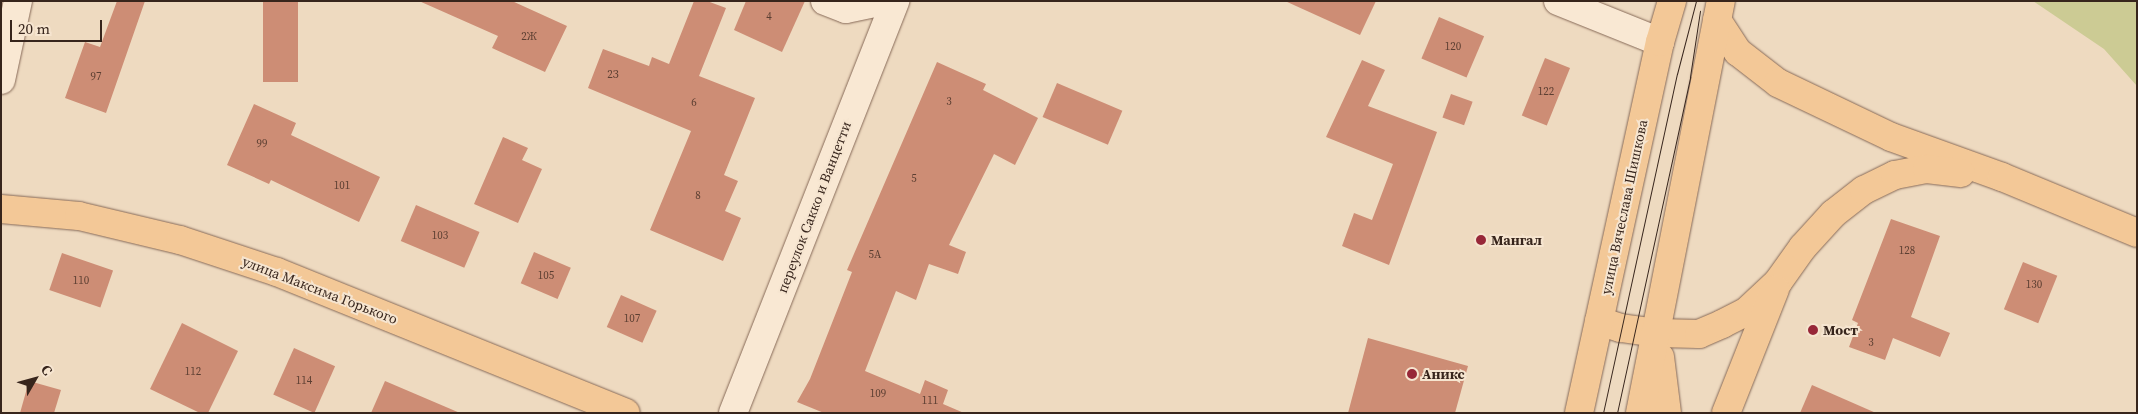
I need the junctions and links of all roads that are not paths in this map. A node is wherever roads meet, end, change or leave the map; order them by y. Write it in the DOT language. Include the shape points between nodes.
graph roads {
  1 [pos="18,1"];
  2 [pos="825,1"];
  3 [pos="885,1"];
  4 [pos="895,1"];
  5 [pos="1558,1"];
  6 [pos="1672,1"];
  7 [pos="1719,11"];
  8 [pos="1660,42"];
  9 [pos="1,80"];
  10 [pos="2002,177"];
  11 [pos="1,209"];
  12 [pos="2137,233"];
  13 [pos="1778,282"];
  14 [pos="1599,321"];
  15 [pos="1658,333"];
  16 [pos="626,413"];
  17 [pos="734,413"];
  18 [pos="1579,413"];
  19 [pos="1640,413"];
  20 [pos="1667,413"];
  21 [pos="1726,413"];
  1 -- 9 [label="street"];
  2 -- 3 [label="street" via="846,9"];
  4 -- 17 [label="street, переулок Сакко и Ванцетти"];
  5 -- 8 [label="street"];
  6 -- 8 [label="main road, улица Вячеслава Шишкова"];
  7 -- 10 [label="main road" via="1738,52 1778,83 1891,137"];
  7 -- 15 [label="main road"];
  8 -- 14 [label="main road, улица Вячеслава Шишкова"];
  10 -- 12 [label="main road"];
  10 -- 13 [label="main road" via="1927,169 1895,175 1864,190 1833,214 1802,246"];
  11 -- 16 [label="main road, улица Максима Горького" via="79,216 189,243 277,272"];
  13 -- 15 [label="main road" via="1746,312 1699,334"];
  13 -- 21 [label="main road"];
  14 -- 15 [label="main road"];
  14 -- 18 [label="main road, улица Вячеслава Шишкова"];
  15 -- 19 [label="main road"];
  15 -- 20 [label="main road"];
}
